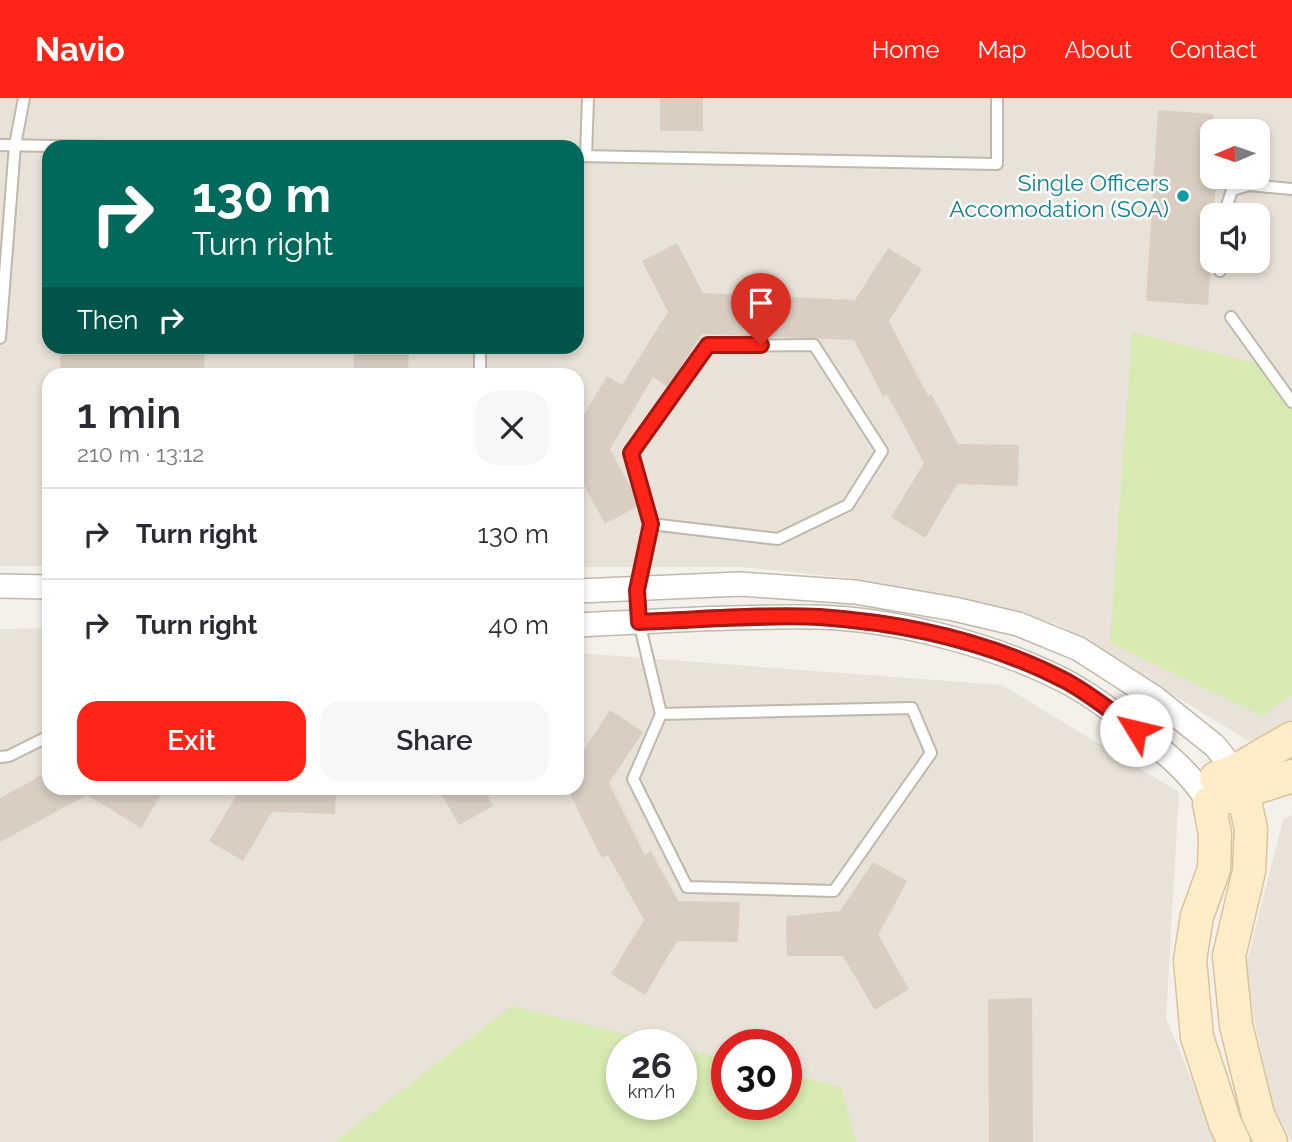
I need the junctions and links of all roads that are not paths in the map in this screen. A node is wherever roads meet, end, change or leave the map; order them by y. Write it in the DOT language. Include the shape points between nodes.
graph roads {
  1 [pos="24,98"];
  2 [pos="588,98"];
  3 [pos="998,98"];
  4 [pos="584,140"];
  5 [pos="0,145"];
  6 [pos="15,145"];
  7 [pos="42,146"];
  8 [pos="584,156"];
  9 [pos="1292,189"];
  10 [pos="1228,203"];
  11 [pos="1231,317"];
  12 [pos="0,338"];
  13 [pos="1292,402"];
  14 [pos="651,524"];
  15 [pos="0,586"];
  16 [pos="42,587"];
  17 [pos="637,590"];
  18 [pos="584,592"];
  19 [pos="639,622"];
  20 [pos="584,625"];
  21 [pos="661,714"];
  22 [pos="1292,738"];
  23 [pos="42,740"];
  24 [pos="0,757"];
  25 [pos="1292,776"];
  26 [pos="1239,782"];
  27 [pos="1204,794"];
  28 [pos="1234,1142"];
  29 [pos="1271,1142"];
  1 -- 6 [label="lane"];
  2 -- 4 [label="lane"];
  3 -- 8 [label="lane" via="997,164"];
  5 -- 6 [label="lane"];
  6 -- 7 [label="lane"];
  6 -- 12 [label="lane"];
  9 -- 10 [label="lane" via="1249,185 1232,190"];
  11 -- 13 [label="lane"];
  14 -- 14 [label="lane" via="778,540 848,505 882,452 814,345 708,345 631,453"];
  14 -- 17 [label="lane"];
  15 -- 16 [label="street"];
  17 -- 18 [label="street"];
  17 -- 19 [label="street"];
  17 -- 26 [label="street" via="740,584 855,592 1017,624 1079,649 1155,698 1214,746"];
  19 -- 20 [label="street"];
  19 -- 21 [label="lane"];
  19 -- 27 [label="street" via="817,617 902,628 994,650 1069,682 1167,754"];
  21 -- 21 [label="lane" via="912,708 931,753 835,891 687,887 633,779"];
  22 -- 26 [label="street"];
  23 -- 24 [label="lane"];
  25 -- 26 [label="street"];
  26 -- 27 [label="street"];
  26 -- 29 [label="street" via="1251,829 1248,871 1228,956 1236,1025 1258,1115"];
  27 -- 28 [label="street" via="1214,834 1214,870 1197,916 1190,960 1197,1037"];
}
